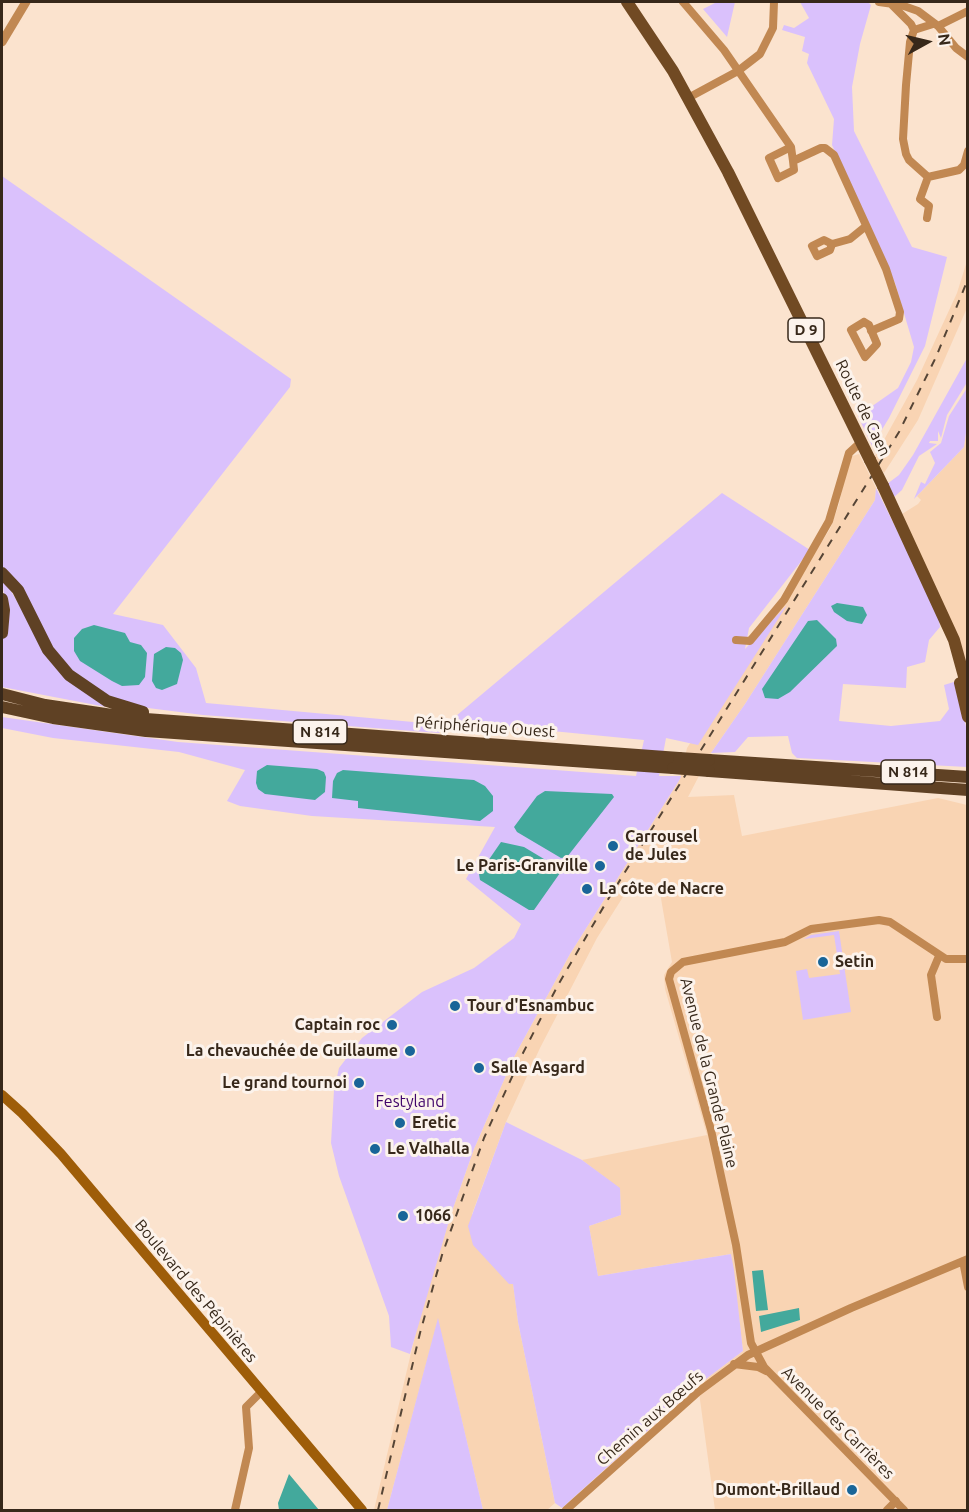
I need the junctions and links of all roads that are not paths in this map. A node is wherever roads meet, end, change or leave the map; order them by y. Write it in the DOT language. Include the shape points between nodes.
graph roads {
  1 [pos="26,2"];
  2 [pos="627,2"];
  3 [pos="683,2"];
  4 [pos="774,2"];
  5 [pos="879,2"];
  6 [pos="889,2"];
  7 [pos="968,11"];
  8 [pos="936,25"];
  9 [pos="914,30"];
  10 [pos="2,42"];
  11 [pos="968,57"];
  12 [pos="738,71"];
  13 [pos="691,96"];
  14 [pos="791,147"];
  15 [pos="968,151"];
  16 [pos="793,161"];
  17 [pos="928,177"];
  18 [pos="927,218"];
  19 [pos="866,226"];
  20 [pos="832,244"];
  21 [pos="871,331"];
  22 [pos="861,442"];
  23 [pos="2,573"];
  24 [pos="2,598"];
  25 [pos="949,631"];
  26 [pos="2,633"];
  27 [pos="736,640"];
  28 [pos="966,690"];
  29 [pos="2,694"];
  30 [pos="2,707"];
  31 [pos="968,717"];
  32 [pos="228,726"];
  33 [pos="639,760"];
  34 [pos="709,766"];
  35 [pos="968,777"];
  36 [pos="968,790"];
  37 [pos="939,956"];
  38 [pos="968,959"];
  39 [pos="937,1017"];
  40 [pos="2,1095"];
  41 [pos="965,1260"];
  42 [pos="968,1287"];
  43 [pos="756,1351"];
  44 [pos="734,1364"];
  45 [pos="770,1373"];
  46 [pos="261,1392"];
  47 [pos="896,1501"];
  48 [pos="235,1510"];
  49 [pos="362,1510"];
  50 [pos="566,1510"];
  51 [pos="887,1510"];
  52 [pos="904,1510"];
  1 -- 10 [label="street"];
  2 -- 13 [label="main road, D 9"];
  3 -- 12 [label="street"];
  4 -- 12 [label="street" via="773,28 765,47"];
  5 -- 6 [label="street"];
  6 -- 8 [label="street" via="918,11"];
  6 -- 9 [label="street"];
  7 -- 8 [label="street"];
  8 -- 9 [label="street"];
  8 -- 11 [label="street"];
  9 -- 17 [label="street" via="903,139 909,160"];
  12 -- 13 [label="street"];
  12 -- 14 [label="street"];
  13 -- 22 [label="main road, Route de Caen / D 9"];
  14 -- 16 [label="street"];
  14 -- 16 [label="street" via="769,158 778,178 794,170"];
  15 -- 17 [label="street" via="959,170"];
  16 -- 19 [label="street" via="820,148 829,150"];
  17 -- 18 [label="street" via="920,199 929,206"];
  19 -- 20 [label="street" via="850,239"];
  19 -- 21 [label="street" via="900,312 899,319"];
  22 -- 25 [label="main road, Route de Caen / D 9, bridge"];
  22 -- 27 [label="street" via="849,453 829,521 784,600 750,641"];
  23 -- 32 [label="highway" via="18,590 55,659 90,691 136,711"];
  24 -- 26 [label="highway"];
  25 -- 28 [label="main road, Route de Caen / D 9"];
  25 -- 28 [label="main road, Route de Caen / D 9"];
  28 -- 31 [label="main road, Route de Caen / D 9"];
  29 -- 32 [label="highway, Périphérique Ouest / N 814" via="87,712"];
  30 -- 33 [label="highway, Périphérique Ouest / N 814" via="146,731"];
  32 -- 33 [label="highway, Périphérique Ouest / N 814"];
  33 -- 34 [label="highway, Périphérique Ouest / N 814, bridge"];
  34 -- 35 [label="highway, Périphérique Ouest / N 814"];
  34 -- 36 [label="highway, Périphérique Ouest / N 814"];
  37 -- 38 [label="street, Avenue de la Grande Plaine" via="951,961"];
  37 -- 39 [label="street" via="931,975"];
  37 -- 43 [label="street, Avenue de la Grande Plaine" via="890,922 879,920 805,931 785,942 683,962 671,972 670,986 711,1130 736,1245 749,1339"];
  40 -- 46 [label="main road, Boulevard des Pépinières" via="61,1154"];
  41 -- 42 [label="street"];
  41 -- 43 [label="street, Chemin aux Bœufs"];
  43 -- 44 [label="street, Chemin aux Bœufs"];
  43 -- 45 [label="street, Avenue des Carrières"];
  44 -- 45 [label="street"];
  44 -- 50 [label="street, Chemin aux Bœufs"];
  45 -- 47 [label="street, Avenue des Carrières"];
  46 -- 48 [label="street" via="246,1407 249,1448"];
  46 -- 49 [label="main road, Boulevard des Pépinières"];
  47 -- 51 [label="street"];
  47 -- 52 [label="street, Avenue des Carrières"];
}
